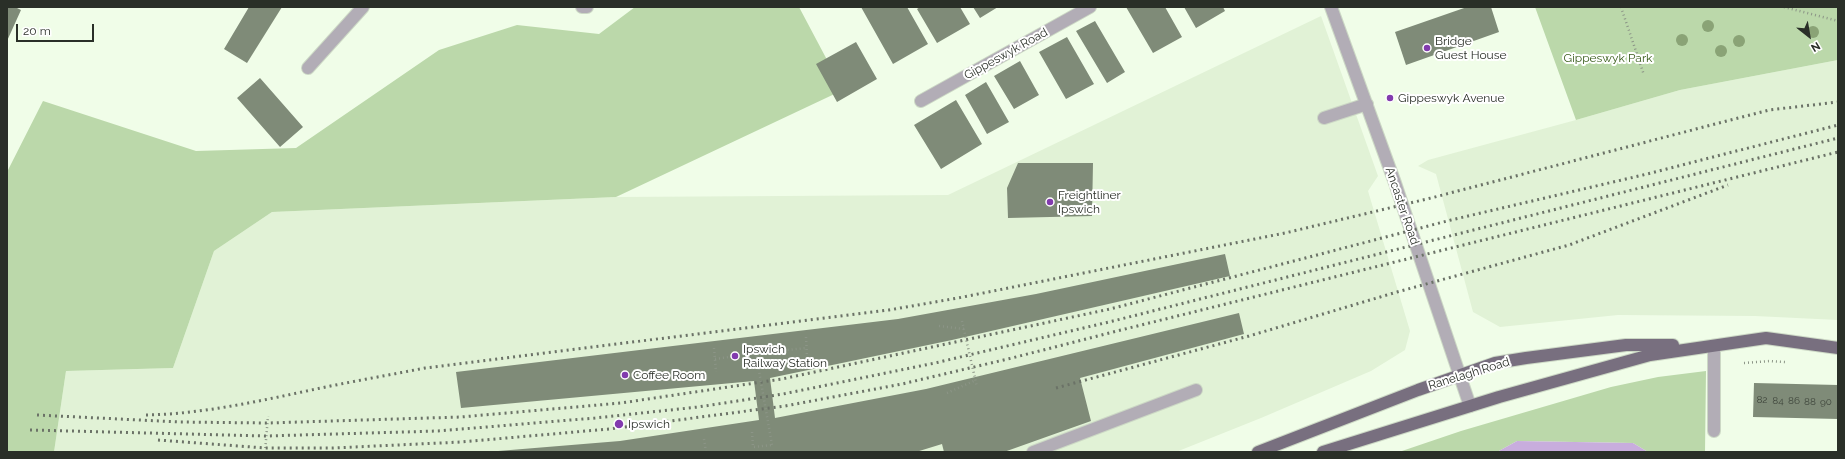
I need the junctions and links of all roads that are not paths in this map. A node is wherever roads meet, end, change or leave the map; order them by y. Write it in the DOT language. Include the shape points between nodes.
graph roads {
  1 [pos="363,7"];
  2 [pos="582,7"];
  3 [pos="587,7"];
  4 [pos="1090,7"];
  5 [pos="1331,7"];
  6 [pos="308,68"];
  7 [pos="921,101"];
  8 [pos="1367,104"];
  9 [pos="1324,118"];
  10 [pos="1714,346"];
  11 [pos="1838,348"];
  12 [pos="1460,376"];
  13 [pos="1196,390"];
  14 [pos="1470,406"];
  15 [pos="1714,431"];
  16 [pos="1033,452"];
  17 [pos="1258,452"];
  18 [pos="1323,452"];
  1 -- 6 [label="street"];
  2 -- 3 [label="street"];
  4 -- 7 [label="street, Gippeswyk Road"];
  5 -- 8 [label="street, Ancaster Road"];
  8 -- 9 [label="street"];
  8 -- 12 [label="street, Ancaster Road"];
  10 -- 11 [label="main road, Ranelagh Road" via="1766,338"];
  10 -- 12 [label="main road, Ranelagh Road" via="1626,345 1495,363"];
  10 -- 14 [label="main road, Ranelagh Road" via="1650,354"];
  10 -- 15 [label="street"];
  12 -- 14 [label="street, Ancaster Road"];
  12 -- 17 [label="main road, Ranelagh Road" via="1411,392"];
  13 -- 16 [label="street"];
  14 -- 18 [label="main road, Ranelagh Road"];
}
